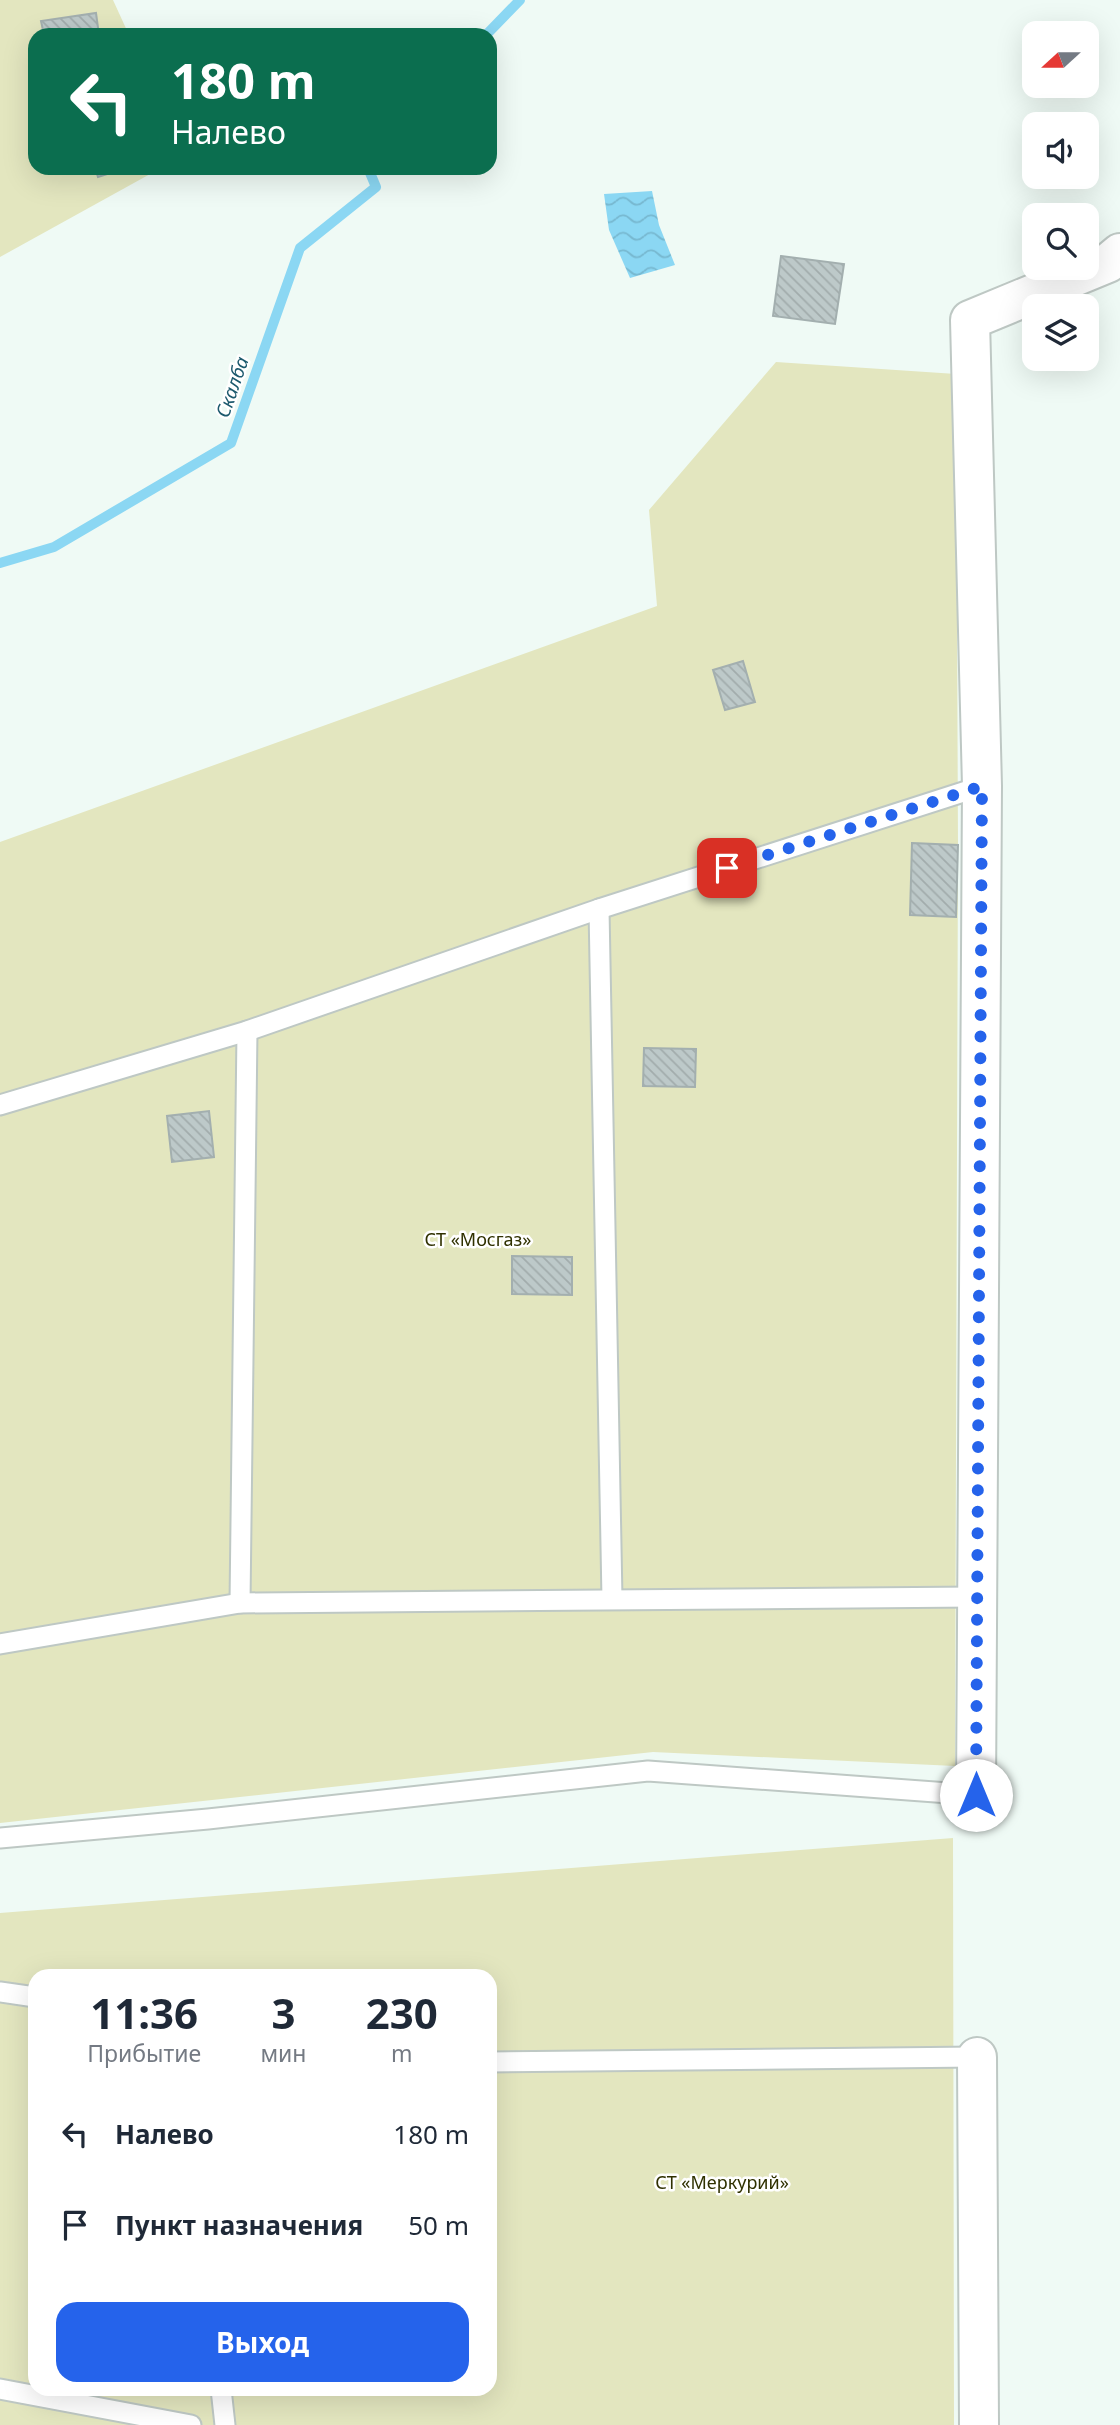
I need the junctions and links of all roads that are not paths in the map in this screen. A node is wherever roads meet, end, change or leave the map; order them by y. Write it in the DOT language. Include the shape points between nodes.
graph roads {
  1 [pos="1120,253"];
  2 [pos="982,786"];
  3 [pos="599,909"];
  4 [pos="247,1031"];
  5 [pos="0,1105"];
  6 [pos="976,1597"];
  7 [pos="612,1599"];
  8 [pos="240,1603"];
  9 [pos="0,1644"];
  10 [pos="976,1795"];
  11 [pos="0,1838"];
  12 [pos="0,1992"];
  13 [pos="28,1996"];
  14 [pos="977,2057"];
  15 [pos="497,2062"];
  16 [pos="0,2389"];
  17 [pos="28,2394"];
  18 [pos="37,2396"];
  19 [pos="222,2396"];
  20 [pos="191,2425"];
  21 [pos="225,2425"];
  22 [pos="979,2425"];
  1 -- 2 [label="street" via="1108,263 970,320"];
  2 -- 3 [label="lane"];
  2 -- 6 [label="street"];
  3 -- 4 [label="lane"];
  3 -- 7 [label="lane"];
  4 -- 5 [label="lane"];
  4 -- 8 [label="lane"];
  6 -- 7 [label="lane"];
  6 -- 10 [label="street"];
  7 -- 8 [label="lane"];
  8 -- 9 [label="lane"];
  10 -- 11 [label="lane" via="648,1771"];
  12 -- 13 [label="lane"];
  14 -- 15 [label="lane"];
  14 -- 22 [label="street"];
  16 -- 17 [label="lane"];
  18 -- 20 [label="lane"];
  19 -- 21 [label="lane"];
}
